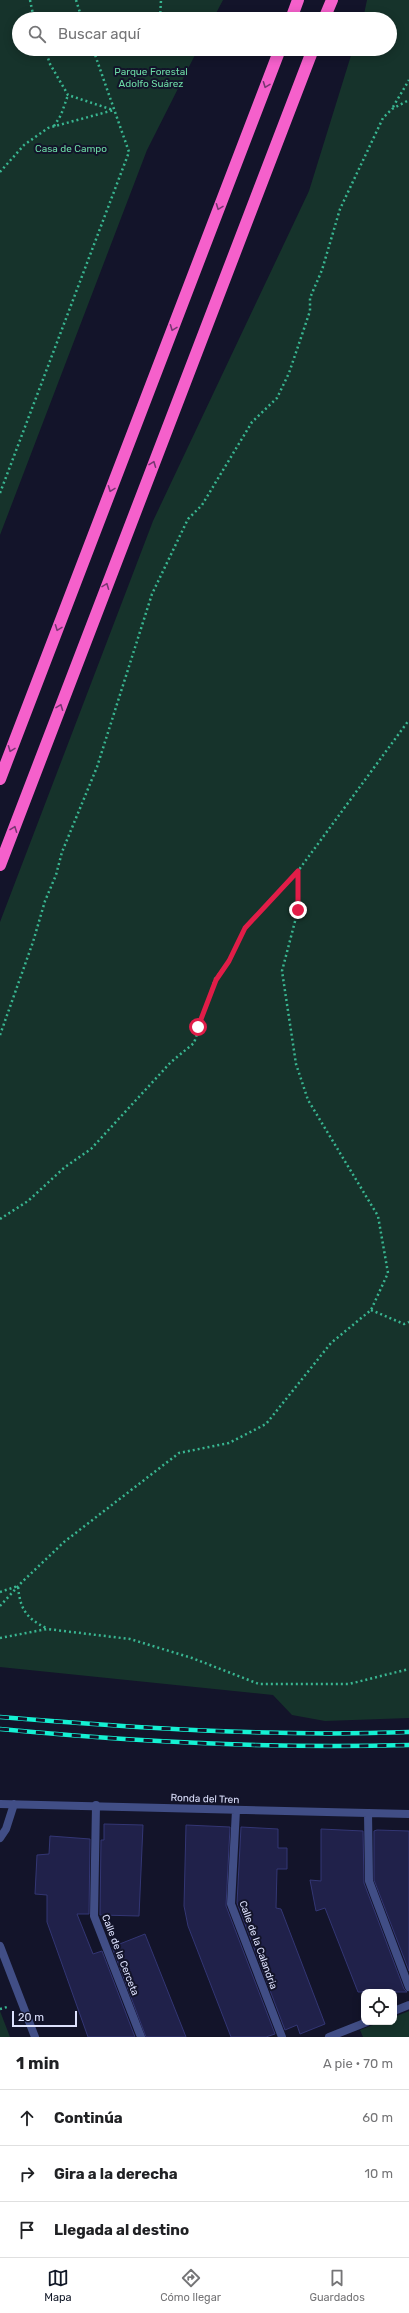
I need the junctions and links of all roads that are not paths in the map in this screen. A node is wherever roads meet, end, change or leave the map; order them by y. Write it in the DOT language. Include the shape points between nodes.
graph roads {
  1 [pos="298,0"];
  2 [pos="332,0"];
  3 [pos="294,12"];
  4 [pos="327,12"];
  5 [pos="277,56"];
  6 [pos="310,56"];
  7 [pos="0,779"];
  8 [pos="0,865"];
  9 [pos="0,1804"];
  10 [pos="14,1804"];
  11 [pos="96,1805"];
  12 [pos="236,1810"];
  13 [pos="368,1813"];
  14 [pos="409,1814"];
  15 [pos="0,1838"];
  16 [pos="0,1946"];
  17 [pos="409,1987"];
  18 [pos="409,2005"];
  19 [pos="397,2010"];
  20 [pos="361,2024"];
  21 [pos="35,2037"];
  22 [pos="141,2037"];
  23 [pos="282,2037"];
  24 [pos="329,2037"];
  1 -- 3 [label="highway"];
  2 -- 4 [label="highway"];
  5 -- 7 [label="highway, one-way"];
  8 -- 6 [label="highway, one-way"];
  9 -- 10 [label="street, Ronda del Tren"];
  10 -- 11 [label="street, Ronda del Tren"];
  10 -- 15 [label="street"];
  11 -- 12 [label="street, Ronda del Tren"];
  11 -- 22 [label="street, Calle de la Cerceta" via="94,1916"];
  12 -- 13 [label="street, Ronda del Tren"];
  12 -- 23 [label="street, Calle de la Calandria" via="231,1904"];
  13 -- 14 [label="street, Ronda del Tren"];
  13 -- 17 [label="street" via="369,1881"];
  16 -- 21 [label="street"];
  18 -- 19 [label="street"];
  20 -- 24 [label="street"];
}
